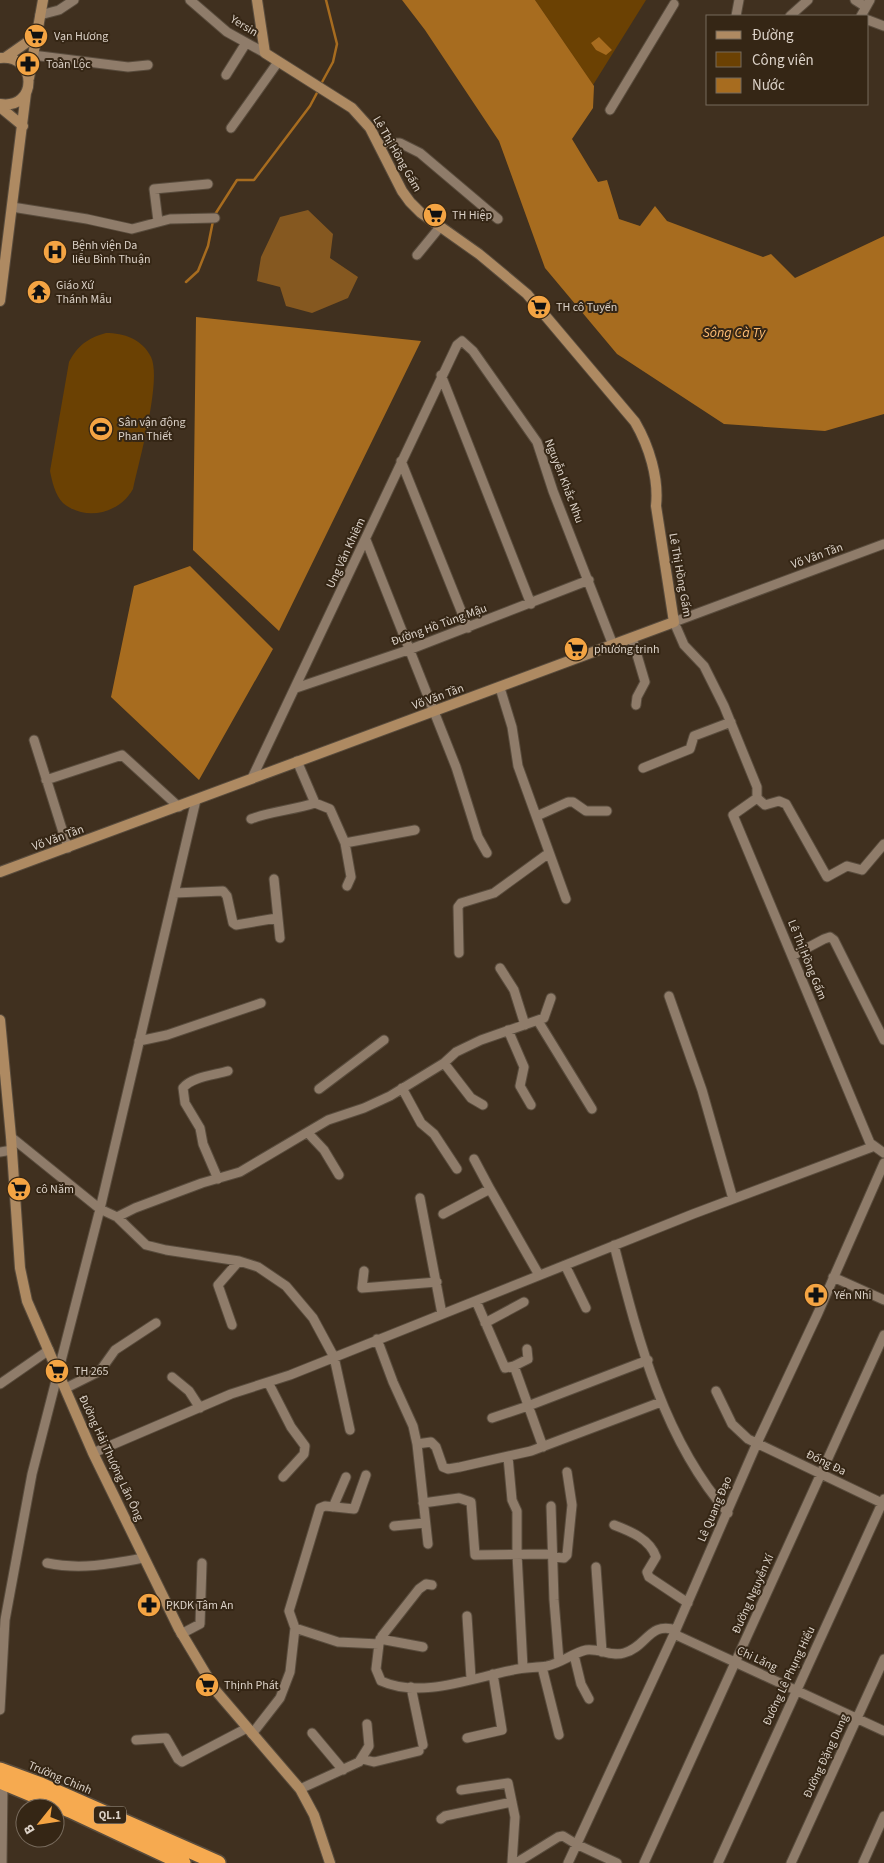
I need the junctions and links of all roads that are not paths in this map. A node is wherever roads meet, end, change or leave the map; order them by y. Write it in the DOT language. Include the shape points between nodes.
graph roads {
  1 [pos="43,0"];
  2 [pos="74,0"];
  3 [pos="190,0"];
  4 [pos="257,0"];
  5 [pos="739,0"];
  6 [pos="808,0"];
  7 [pos="855,0"];
  8 [pos="674,4"];
  9 [pos="868,4"];
  10 [pos="40,15"];
  11 [pos="736,15"];
  12 [pos="791,15"];
  13 [pos="862,15"];
  14 [pos="869,20"];
  15 [pos="884,26"];
  16 [pos="36,36"];
  17 [pos="246,43"];
  18 [pos="265,53"];
  19 [pos="32,55"];
  20 [pos="3,58"];
  21 [pos="278,62"];
  22 [pos="148,65"];
  23 [pos="226,75"];
  24 [pos="29,78"];
  25 [pos="26,93"];
  26 [pos="0,106"];
  27 [pos="610,110"];
  28 [pos="23,126"];
  29 [pos="231,128"];
  30 [pos="378,143"];
  31 [pos="208,184"];
  32 [pos="12,207"];
  33 [pos="216,218"];
  34 [pos="498,218"];
  35 [pos="158,221"];
  36 [pos="440,227"];
  37 [pos="417,256"];
  38 [pos="0,301"];
  39 [pos="462,342"];
  40 [pos="441,375"];
  41 [pos="401,461"];
  42 [pos="366,540"];
  43 [pos="884,544"];
  44 [pos="589,580"];
  45 [pos="531,604"];
  46 [pos="674,622"];
  47 [pos="468,628"];
  48 [pos="632,638"];
  49 [pos="614,645"];
  50 [pos="411,649"];
  51 [pos="296,688"];
  52 [pos="500,688"];
  53 [pos="636,705"];
  54 [pos="434,712"];
  55 [pos="731,722"];
  56 [pos="34,740"];
  57 [pos="297,761"];
  58 [pos="643,768"];
  59 [pos="253,776"];
  60 [pos="46,780"];
  61 [pos="758,798"];
  62 [pos="196,800"];
  63 [pos="315,803"];
  64 [pos="178,806"];
  65 [pos="607,811"];
  66 [pos="537,816"];
  67 [pos="251,819"];
  68 [pos="415,830"];
  69 [pos="345,843"];
  70 [pos="884,844"];
  71 [pos="68,848"];
  72 [pos="487,853"];
  73 [pos="549,853"];
  74 [pos="0,872"];
  75 [pos="274,879"];
  76 [pos="347,886"];
  77 [pos="174,893"];
  78 [pos="566,899"];
  79 [pos="277,918"];
  80 [pos="280,938"];
  81 [pos="459,953"];
  82 [pos="792,956"];
  83 [pos="500,968"];
  84 [pos="669,996"];
  85 [pos="551,998"];
  86 [pos="261,1003"];
  87 [pos="0,1020"];
  88 [pos="538,1021"];
  89 [pos="525,1025"];
  90 [pos="508,1030"];
  91 [pos="384,1040"];
  92 [pos="884,1040"];
  93 [pos="139,1041"];
  94 [pos="1,1043"];
  95 [pos="444,1063"];
  96 [pos="228,1071"];
  97 [pos="402,1088"];
  98 [pos="319,1089"];
  99 [pos="483,1105"];
  100 [pos="531,1105"];
  101 [pos="4,1109"];
  102 [pos="592,1109"];
  103 [pos="308,1133"];
  104 [pos="11,1137"];
  105 [pos="872,1147"];
  106 [pos="12,1150"];
  107 [pos="0,1152"];
  108 [pos="884,1154"];
  109 [pos="474,1160"];
  110 [pos="884,1163"];
  111 [pos="457,1169"];
  112 [pos="339,1175"];
  113 [pos="218,1179"];
  114 [pos="490,1189"];
  115 [pos="420,1198"];
  116 [pos="733,1199"];
  117 [pos="100,1209"];
  118 [pos="443,1214"];
  119 [pos="117,1217"];
  120 [pos="614,1245"];
  121 [pos="239,1261"];
  122 [pos="565,1265"];
  123 [pos="364,1271"];
  124 [pos="539,1275"];
  125 [pos="833,1277"];
  126 [pos="437,1282"];
  127 [pos="476,1300"];
  128 [pos="884,1300"];
  129 [pos="524,1302"];
  130 [pos="586,1308"];
  131 [pos="442,1314"];
  132 [pos="156,1323"];
  133 [pos="485,1323"];
  134 [pos="232,1325"];
  135 [pos="884,1335"];
  136 [pos="377,1340"];
  137 [pos="527,1349"];
  138 [pos="49,1350"];
  139 [pos="334,1357"];
  140 [pos="648,1360"];
  141 [pos="514,1366"];
  142 [pos="59,1372"];
  143 [pos="172,1377"];
  144 [pos="268,1382"];
  145 [pos="0,1384"];
  146 [pos="66,1388"];
  147 [pos="716,1391"];
  148 [pos="661,1402"];
  149 [pos="528,1406"];
  150 [pos="200,1408"];
  151 [pos="492,1418"];
  152 [pos="350,1430"];
  153 [pos="757,1443"];
  154 [pos="418,1444"];
  155 [pos="543,1447"];
  156 [pos="93,1453"];
  157 [pos="508,1457"];
  158 [pos="567,1472"];
  159 [pos="366,1475"];
  160 [pos="821,1475"];
  161 [pos="283,1477"];
  162 [pos="346,1477"];
  163 [pos="883,1502"];
  164 [pos="423,1503"];
  165 [pos="551,1506"];
  166 [pos="333,1507"];
  167 [pos="728,1513"];
  168 [pos="425,1523"];
  169 [pos="614,1525"];
  170 [pos="394,1526"];
  171 [pos="428,1544"];
  172 [pos="517,1554"];
  173 [pos="553,1555"];
  174 [pos="144,1558"];
  175 [pos="47,1563"];
  176 [pos="202,1564"];
  177 [pos="596,1567"];
  178 [pos="432,1585"];
  179 [pos="688,1603"];
  180 [pos="467,1616"];
  181 [pos="295,1628"];
  182 [pos="675,1632"];
  183 [pos="181,1634"];
  184 [pos="380,1642"];
  185 [pos="424,1648"];
  186 [pos="602,1652"];
  187 [pos="574,1655"];
  188 [pos="884,1659"];
  189 [pos="559,1661"];
  190 [pos="736,1663"];
  191 [pos="542,1667"];
  192 [pos="523,1668"];
  193 [pos="493,1674"];
  194 [pos="471,1678"];
  195 [pos="411,1687"];
  196 [pos="796,1690"];
  197 [pos="589,1699"];
  198 [pos="0,1710"];
  199 [pos="858,1719"];
  200 [pos="367,1724"];
  201 [pos="250,1731"];
  202 [pos="884,1731"];
  203 [pos="312,1733"];
  204 [pos="559,1735"];
  205 [pos="467,1738"];
  206 [pos="136,1740"];
  207 [pos="362,1758"];
  208 [pos="343,1770"];
  209 [pos="1,1778"];
  210 [pos="300,1789"];
  211 [pos="461,1790"];
  212 [pos="512,1802"];
  213 [pos="884,1816"];
  214 [pos="441,1819"];
  215 [pos="319,1831"];
  216 [pos="576,1844"];
  217 [pos="166,1859"];
  218 [pos="2,1863"];
  219 [pos="183,1863"];
  220 [pos="218,1863"];
  221 [pos="322,1863"];
  222 [pos="330,1863"];
  223 [pos="512,1863"];
  224 [pos="516,1863"];
  225 [pos="568,1863"];
  226 [pos="617,1863"];
  227 [pos="644,1863"];
  228 [pos="718,1863"];
  229 [pos="791,1863"];
  230 [pos="863,1863"];
  1 -- 10 [label="street"];
  2 -- 10 [label="street" via="59,10"];
  3 -- 17 [label="street, Yersin" via="227,32"];
  4 -- 18 [label="street"];
  5 -- 11 [label="street"];
  6 -- 12 [label="street"];
  7 -- 9 [label="street"];
  8 -- 27 [label="street"];
  9 -- 13 [label="street"];
  10 -- 16 [label="street"];
  14 -- 15 [label="street"];
  16 -- 19 [label="street"];
  16 -- 20 [label="street"];
  17 -- 18 [label="street, Yersin"];
  17 -- 23 [label="street"];
  18 -- 21 [label="street, Lê Thị Hồng Gấm"];
  19 -- 22 [label="street" via="128,67"];
  19 -- 24 [label="street"];
  20 -- 24 [label="street" via="21,64"];
  21 -- 29 [label="street"];
  21 -- 30 [label="street, Lê Thị Hồng Gấm" via="352,108"];
  24 -- 25 [label="street"];
  25 -- 26 [label="street" via="16,103"];
  25 -- 28 [label="street"];
  26 -- 28 [label="street"];
  28 -- 32 [label="street"];
  30 -- 34 [label="street" via="400,143 420,153"];
  30 -- 36 [label="street, Lê Thị Hồng Gấm" via="402,191 421,214"];
  31 -- 35 [label="street" via="154,189"];
  32 -- 35 [label="street" via="132,229"];
  32 -- 38 [label="street"];
  33 -- 35 [label="street"];
  36 -- 37 [label="street"];
  36 -- 46 [label="street, Lê Thị Hồng Gấm" via="480,254 527,294 635,422 655,478 656,506"];
  39 -- 40 [label="street, Ung Văn Khiêm" via="457,344"];
  39 -- 44 [label="street, Nguyễn Khắc Nhu" via="473,351 533,436"];
  40 -- 41 [label="street, Ung Văn Khiêm"];
  40 -- 45 [label="street"];
  41 -- 42 [label="street, Ung Văn Khiêm"];
  41 -- 47 [label="street"];
  42 -- 50 [label="street"];
  42 -- 51 [label="street, Ung Văn Khiêm"];
  43 -- 46 [label="street, Võ Văn Tần"];
  44 -- 45 [label="street, Đường Hồ Tùng Mậu"];
  44 -- 49 [label="street, Nguyễn Khắc Nhu"];
  45 -- 47 [label="street, Đường Hồ Tùng Mậu"];
  46 -- 48 [label="street, Võ Văn Tần"];
  46 -- 55 [label="street, Lê Thị Hồng Gấm" via="684,645 704,666"];
  47 -- 50 [label="street, Đường Hồ Tùng Mậu"];
  48 -- 49 [label="street, Võ Văn Tần"];
  48 -- 53 [label="street" via="645,682"];
  49 -- 52 [label="street, Võ Văn Tần"];
  50 -- 51 [label="street, Đường Hồ Tùng Mậu"];
  50 -- 54 [label="street"];
  51 -- 59 [label="street, Ung Văn Khiêm"];
  52 -- 54 [label="street, Võ Văn Tần"];
  52 -- 66 [label="street" via="512,727 518,766"];
  54 -- 57 [label="street, Võ Văn Tần"];
  54 -- 72 [label="street" via="478,837"];
  55 -- 58 [label="street" via="694,736 690,749"];
  55 -- 61 [label="street, Lê Thị Hồng Gấm" via="757,787"];
  56 -- 60 [label="street"];
  57 -- 59 [label="street, Võ Văn Tần"];
  57 -- 63 [label="street"];
  59 -- 62 [label="street, Võ Văn Tần"];
  60 -- 64 [label="street" via="122,755"];
  60 -- 71 [label="street"];
  61 -- 70 [label="street" via="765,805 779,801 786,804 827,877 848,866 862,870"];
  61 -- 82 [label="street, Lê Thị Hồng Gấm" via="734,815"];
  62 -- 64 [label="street, Võ Văn Tần"];
  62 -- 77 [label="street"];
  63 -- 67 [label="street"];
  63 -- 69 [label="street" via="330,809"];
  64 -- 71 [label="street, Võ Văn Tần"];
  65 -- 66 [label="street" via="586,811 568,802"];
  66 -- 73 [label="street"];
  68 -- 69 [label="street"];
  69 -- 76 [label="street" via="351,877"];
  71 -- 74 [label="street, Võ Văn Tần"];
  73 -- 78 [label="street"];
  73 -- 81 [label="street" via="494,893 461,903 458,907"];
  75 -- 79 [label="street"];
  77 -- 79 [label="street" via="223,891 236,925"];
  77 -- 93 [label="street"];
  79 -- 80 [label="street"];
  82 -- 92 [label="street" via="824,939 830,937 834,940"];
  82 -- 105 [label="street, Lê Thị Hồng Gấm"];
  83 -- 89 [label="street" via="517,998"];
  84 -- 116 [label="street" via="702,1090"];
  85 -- 88 [label="street" via="544,1018"];
  86 -- 93 [label="street" via="167,1035"];
  87 -- 94 [label="street, Đường Hải Thượng Lãn Ông"];
  88 -- 89 [label="street"];
  88 -- 102 [label="street"];
  89 -- 90 [label="street"];
  90 -- 95 [label="street" via="456,1052"];
  90 -- 100 [label="street" via="524,1066 520,1086"];
  91 -- 98 [label="street"];
  93 -- 117 [label="street"];
  94 -- 101 [label="street, Đường Hải Thượng Lãn Ông"];
  95 -- 97 [label="street"];
  95 -- 99 [label="street" via="472,1098"];
  96 -- 113 [label="street" via="186,1084 183,1088 185,1103 200,1128"];
  97 -- 103 [label="street" via="370,1106 328,1120"];
  97 -- 111 [label="street" via="421,1123 434,1134"];
  101 -- 104 [label="street, Đường Hải Thượng Lãn Ông"];
  103 -- 112 [label="street" via="324,1150"];
  103 -- 113 [label="street" via="240,1172"];
  104 -- 106 [label="street, Đường Hải Thượng Lãn Ông"];
  104 -- 117 [label="street"];
  105 -- 108 [label="street"];
  105 -- 116 [label="street"];
  106 -- 107 [label="street"];
  106 -- 138 [label="street, Đường Hải Thượng Lãn Ông" via="23,1287"];
  109 -- 114 [label="street"];
  110 -- 125 [label="street, Lê Quang Đạo"];
  113 -- 119 [label="street"];
  114 -- 118 [label="street"];
  114 -- 124 [label="street"];
  115 -- 126 [label="street"];
  116 -- 120 [label="street"];
  117 -- 119 [label="street"];
  117 -- 142 [label="street"];
  119 -- 121 [label="street" via="152,1247"];
  120 -- 122 [label="street"];
  120 -- 140 [label="street"];
  121 -- 134 [label="street" via="218,1286"];
  121 -- 139 [label="street" via="258,1267 291,1291 313,1318"];
  122 -- 124 [label="street"];
  122 -- 130 [label="street"];
  123 -- 126 [label="street" via="362,1288"];
  124 -- 127 [label="street"];
  125 -- 128 [label="street"];
  125 -- 153 [label="street, Lê Quang Đạo"];
  126 -- 131 [label="street"];
  127 -- 131 [label="street"];
  127 -- 133 [label="street"];
  129 -- 133 [label="street"];
  131 -- 136 [label="street"];
  132 -- 146 [label="street" via="114,1350 100,1371"];
  133 -- 141 [label="street" via="506,1368"];
  135 -- 160 [label="street, Đường Nguyễn Xí"];
  136 -- 139 [label="street"];
  136 -- 154 [label="street" via="414,1426"];
  137 -- 141 [label="street" via="528,1359"];
  138 -- 142 [label="street, Đường Hải Thượng Lãn Ông"];
  138 -- 145 [label="street"];
  139 -- 144 [label="street"];
  139 -- 152 [label="street"];
  140 -- 148 [label="street"];
  140 -- 149 [label="street"];
  141 -- 149 [label="street"];
  142 -- 146 [label="street, Đường Hải Thượng Lãn Ông"];
  142 -- 198 [label="street" via="42,1429 15,1557 4,1626"];
  143 -- 150 [label="street" via="189,1391"];
  144 -- 150 [label="street"];
  144 -- 161 [label="street" via="290,1427 305,1446 304,1454"];
  146 -- 156 [label="street, Đường Hải Thượng Lãn Ông"];
  147 -- 153 [label="street, Đống Đa" via="732,1424"];
  148 -- 155 [label="street"];
  148 -- 167 [label="street" via="702,1478"];
  149 -- 151 [label="street"];
  149 -- 155 [label="street"];
  150 -- 156 [label="street"];
  153 -- 160 [label="street, Đống Đa"];
  153 -- 167 [label="street, Lê Quang Đạo"];
  154 -- 157 [label="street" via="434,1443 445,1468"];
  154 -- 164 [label="street"];
  155 -- 157 [label="street"];
  156 -- 174 [label="street, Đường Hải Thượng Lãn Ông"];
  157 -- 172 [label="street" via="512,1500 517,1511"];
  158 -- 173 [label="street" via="572,1505 567,1555 564,1558"];
  159 -- 166 [label="street" via="354,1509"];
  160 -- 163 [label="street, Đống Đa"];
  160 -- 190 [label="street, Đường Nguyễn Xí"];
  162 -- 166 [label="street"];
  163 -- 196 [label="street, Đường Lê Phụng Hiểu"];
  164 -- 168 [label="street"];
  164 -- 172 [label="street" via="468,1499 473,1506 475,1555"];
  165 -- 173 [label="street"];
  166 -- 181 [label="street" via="320,1508 290,1608"];
  167 -- 179 [label="street, Lê Quang Đạo"];
  168 -- 170 [label="street"];
  168 -- 171 [label="street"];
  169 -- 179 [label="street" via="630,1530 647,1544 656,1557 646,1572 649,1577"];
  172 -- 173 [label="street"];
  172 -- 192 [label="street"];
  173 -- 189 [label="street"];
  174 -- 175 [label="street" via="82,1567"];
  174 -- 183 [label="street, Đường Hải Thượng Lãn Ông"];
  176 -- 183 [label="street" via="200,1624"];
  177 -- 186 [label="street"];
  178 -- 184 [label="street" via="426,1584 419,1589"];
  179 -- 182 [label="street, Lê Quang Đạo"];
  180 -- 194 [label="street"];
  181 -- 184 [label="street" via="338,1642"];
  181 -- 201 [label="street" via="293,1662 287,1682 270,1713"];
  182 -- 186 [label="street" via="665,1626 654,1630 638,1647 625,1653"];
  182 -- 190 [label="street, Chi Lăng"];
  182 -- 216 [label="street, Lê Quang Đạo"];
  183 -- 201 [label="street, Đường Hải Thượng Lãn Ông" via="216,1691"];
  184 -- 185 [label="street"];
  184 -- 195 [label="street" via="378,1678"];
  186 -- 187 [label="street" via="588,1650"];
  187 -- 189 [label="street"];
  187 -- 197 [label="street" via="581,1684"];
  188 -- 199 [label="street, Đường Đặng Dung"];
  189 -- 191 [label="street"];
  190 -- 196 [label="street, Chi Lăng"];
  190 -- 227 [label="street, Đường Nguyễn Xí"];
  191 -- 192 [label="street"];
  191 -- 204 [label="street"];
  192 -- 193 [label="street"];
  193 -- 194 [label="street"];
  193 -- 205 [label="street" via="502,1730"];
  194 -- 195 [label="street"];
  195 -- 207 [label="street" via="421,1748 374,1762"];
  196 -- 199 [label="street, Chi Lăng"];
  196 -- 228 [label="street, Đường Lê Phụng Hiểu"];
  199 -- 202 [label="street, Chi Lăng"];
  199 -- 229 [label="street, Đường Đặng Dung"];
  200 -- 207 [label="street" via="369,1746"];
  201 -- 206 [label="street" via="182,1762 166,1738"];
  201 -- 210 [label="street, Đường Hải Thượng Lãn Ông"];
  203 -- 208 [label="street"];
  207 -- 208 [label="street"];
  208 -- 210 [label="street"];
  209 -- 217 [label="highway, Trường Chinh / QL.1"];
  209 -- 218 [label="street"];
  209 -- 220 [label="highway, Trường Chinh / QL.1" via="41,1785"];
  210 -- 215 [label="street, Đường Hải Thượng Lãn Ông"];
  211 -- 212 [label="street" via="508,1783"];
  212 -- 214 [label="street"];
  212 -- 223 [label="street" via="515,1823"];
  213 -- 230 [label="street"];
  215 -- 221 [label="street, Đường Hải Thượng Lãn Ông"];
  215 -- 222 [label="street, Đường Hải Thượng Lãn Ông"];
  216 -- 224 [label="street" via="563,1836 558,1837"];
  216 -- 225 [label="street, Lê Quang Đạo"];
  216 -- 226 [label="street"];
  217 -- 219 [label="highway, Trường Chinh / QL.1"];
}
